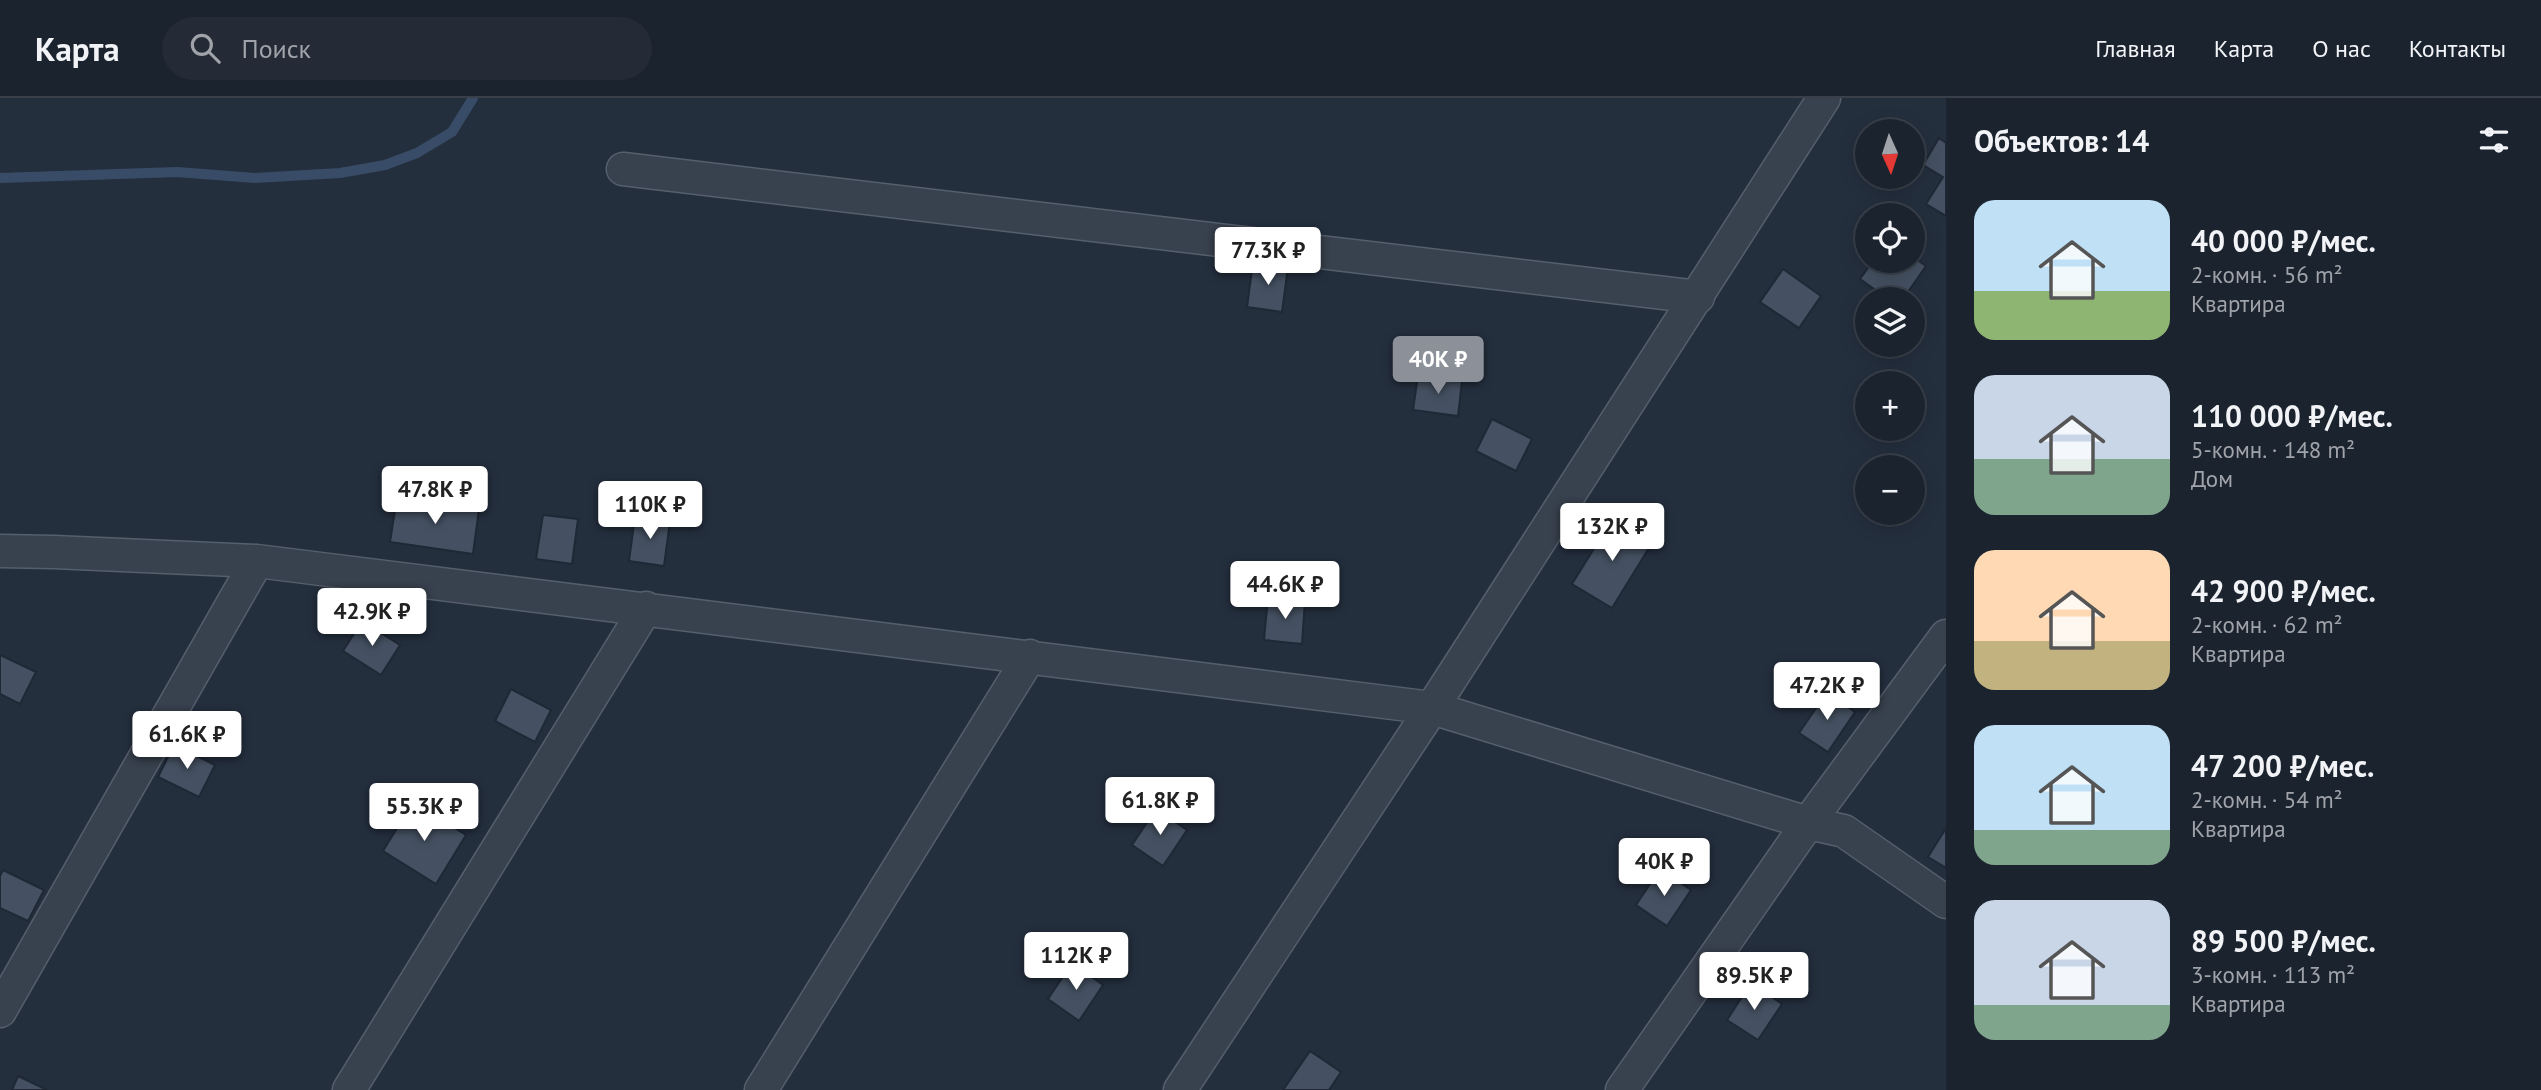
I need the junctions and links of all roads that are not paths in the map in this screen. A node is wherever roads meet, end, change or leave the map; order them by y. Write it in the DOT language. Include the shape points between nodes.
graph roads {
  1 [pos="1824,98"];
  2 [pos="623,169"];
  3 [pos="1698,297"];
  4 [pos="0,551"];
  5 [pos="257,561"];
  6 [pos="646,608"];
  7 [pos="1946,636"];
  8 [pos="1030,656"];
  9 [pos="1432,708"];
  10 [pos="1808,823"];
  11 [pos="1946,902"];
  12 [pos="0,1011"];
  13 [pos="349,1090"];
  14 [pos="761,1090"];
  15 [pos="1180,1090"];
  16 [pos="1622,1090"];
  1 -- 3 [label="street"];
  2 -- 3 [label="street"];
  3 -- 9 [label="street"];
  4 -- 5 [label="street"];
  5 -- 6 [label="street"];
  5 -- 12 [label="street"];
  6 -- 8 [label="street"];
  6 -- 13 [label="street"];
  7 -- 10 [label="street"];
  8 -- 9 [label="street"];
  8 -- 14 [label="street"];
  9 -- 10 [label="street"];
  9 -- 15 [label="street"];
  10 -- 11 [label="street" via="1844,831"];
  10 -- 16 [label="street"];
}
